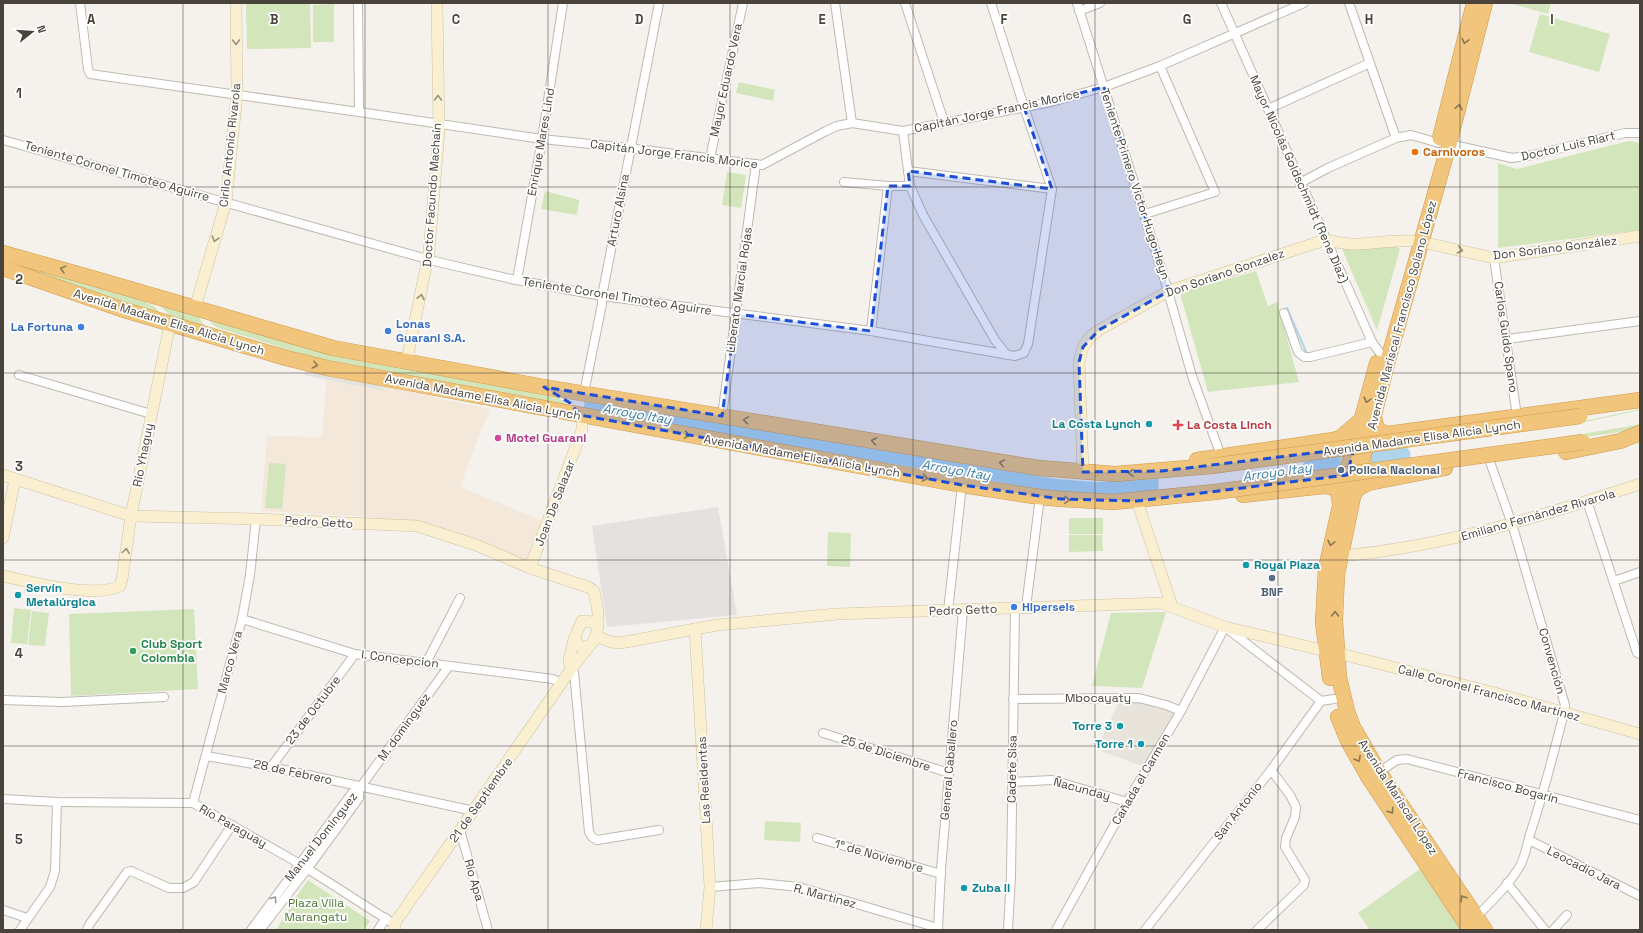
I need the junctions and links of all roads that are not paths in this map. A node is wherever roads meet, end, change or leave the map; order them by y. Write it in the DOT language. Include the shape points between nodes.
graph roads {
  1 [pos="80,3"];
  2 [pos="236,3"];
  3 [pos="358,3"];
  4 [pos="437,3"];
  5 [pos="563,3"];
  6 [pos="659,3"];
  7 [pos="743,3"];
  8 [pos="835,3"];
  9 [pos="905,3"];
  10 [pos="990,3"];
  11 [pos="1100,3"];
  12 [pos="1221,3"];
  13 [pos="1304,3"];
  14 [pos="1349,3"];
  15 [pos="1474,3"];
  16 [pos="1485,3"];
  17 [pos="1078,7"];
  18 [pos="1235,34"];
  19 [pos="1370,63"];
  20 [pos="1160,66"];
  21 [pos="1104,88"];
  22 [pos="237,94"];
  23 [pos="1024,108"];
  24 [pos="1268,109"];
  25 [pos="359,112"];
  26 [pos="944,122"];
  27 [pos="852,123"];
  28 [pos="438,124"];
  29 [pos="903,131"];
  30 [pos="1640,134"];
  31 [pos="1396,138"];
  32 [pos="542,139"];
  33 [pos="3,140"];
  34 [pos="1444,144"];
  35 [pos="630,148"];
  36 [pos="710,158"];
  37 [pos="756,164"];
  38 [pos="908,171"];
  39 [pos="844,182"];
  40 [pos="1300,183"];
  41 [pos="888,186"];
  42 [pos="910,186"];
  43 [pos="1052,189"];
  44 [pos="226,202"];
  45 [pos="1145,214"];
  46 [pos="1640,236"];
  47 [pos="1325,240"];
  48 [pos="1417,241"];
  49 [pos="3,253"];
  50 [pos="1494,258"];
  51 [pos="428,260"];
  52 [pos="3,268"];
  53 [pos="86,276"];
  54 [pos="517,280"];
  55 [pos="1169,291"];
  56 [pos="602,296"];
  57 [pos="195,308"];
  58 [pos="1284,313"];
  59 [pos="736,314"];
  60 [pos="1640,321"];
  61 [pos="170,324"];
  62 [pos="871,331"];
  63 [pos="1507,339"];
  64 [pos="1376,348"];
  65 [pos="1007,355"];
  66 [pos="286,358"];
  67 [pos="407,360"];
  68 [pos="19,375"];
  69 [pos="544,387"];
  70 [pos="584,393"];
  71 [pos="1640,402"];
  72 [pos="151,414"];
  73 [pos="580,415"];
  74 [pos="722,416"];
  75 [pos="1517,416"];
  76 [pos="1368,418"];
  77 [pos="1640,433"];
  78 [pos="1216,461"];
  79 [pos="1490,462"];
  80 [pos="1355,465"];
  81 [pos="1084,472"];
  82 [pos="3,475"];
  83 [pos="15,479"];
  84 [pos="1640,484"];
  85 [pos="962,485"];
  86 [pos="1040,497"];
  87 [pos="1165,497"];
  88 [pos="1353,497"];
  89 [pos="1137,501"];
  90 [pos="1587,501"];
  91 [pos="1340,505"];
  92 [pos="131,516"];
  93 [pos="256,519"];
  94 [pos="1512,524"];
  95 [pos="3,538"];
  96 [pos="1340,556"];
  97 [pos="530,568"];
  98 [pos="1640,572"];
  99 [pos="3,576"];
  100 [pos="1614,581"];
  101 [pos="460,598"];
  102 [pos="595,600"];
  103 [pos="1172,606"];
  104 [pos="1021,607"];
  105 [pos="963,610"];
  106 [pos="948,611"];
  107 [pos="242,619"];
  108 [pos="582,621"];
  109 [pos="1225,627"];
  110 [pos="695,629"];
  111 [pos="597,631"];
  112 [pos="574,639"];
  113 [pos="587,647"];
  114 [pos="1332,652"];
  115 [pos="355,654"];
  116 [pos="1640,654"];
  117 [pos="426,663"];
  118 [pos="449,666"];
  119 [pos="571,669"];
  120 [pos="561,683"];
  121 [pos="164,697"];
  122 [pos="1014,699"];
  123 [pos="3,700"];
  124 [pos="1328,700"];
  125 [pos="1181,711"];
  126 [pos="1564,713"];
  127 [pos="823,733"];
  128 [pos="1640,734"];
  129 [pos="206,756"];
  130 [pos="271,767"];
  131 [pos="1271,770"];
  132 [pos="1380,772"];
  133 [pos="949,773"];
  134 [pos="1012,782"];
  135 [pos="360,788"];
  136 [pos="1543,795"];
  137 [pos="3,799"];
  138 [pos="57,802"];
  139 [pos="1127,802"];
  140 [pos="193,803"];
  141 [pos="474,811"];
  142 [pos="1640,820"];
  143 [pos="232,825"];
  144 [pos="460,830"];
  145 [pos="659,830"];
  146 [pos="817,838"];
  147 [pos="1528,840"];
  148 [pos="300,864"];
  149 [pos="308,868"];
  150 [pos="940,874"];
  151 [pos="1508,883"];
  152 [pos="710,888"];
  153 [pos="1640,896"];
  154 [pos="3,910"];
  155 [pos="1567,915"];
  156 [pos="27,918"];
  157 [pos="392,924"];
  158 [pos="1473,924"];
  159 [pos="938,929"];
  160 [pos="20,930"];
  161 [pos="87,930"];
  162 [pos="251,930"];
  163 [pos="260,930"];
  164 [pos="378,930"];
  165 [pos="488,930"];
  166 [pos="706,930"];
  167 [pos="1008,930"];
  168 [pos="1056,930"];
  169 [pos="1144,930"];
  170 [pos="1257,930"];
  171 [pos="1485,930"];
  172 [pos="1545,930"];
  173 [pos="1553,930"];
  1 -- 22 [label="street, Capitán Jorge Francis Morice" via="90,74"];
  2 -- 22 [label="street, Cirilo Antonio Rivarola, one-way"];
  3 -- 25 [label="street"];
  28 -- 4 [label="street, Doctor Facundo Machaín, one-way"];
  5 -- 32 [label="street, Enrique Mares Lind"];
  6 -- 35 [label="street, Arturo Alsina"];
  7 -- 36 [label="street, Mayor Eduardo Vera"];
  8 -- 27 [label="street"];
  9 -- 26 [label="street"];
  10 -- 23 [label="street"];
  11 -- 17 [label="street"];
  12 -- 18 [label="street, Mayor Nicolás Goldschmidt (Rene Diaz)"];
  13 -- 18 [label="street, Capitán Jorge Francis Morice"];
  14 -- 19 [label="street"];
  15 -- 34 [label="highway, Avenida Mariscal Francisco Solano López, one-way"];
  34 -- 16 [label="highway, Avenida Mariscal Francisco Solano López, one-way"];
  17 -- 21 [label="street, Teniente Primero Victor Hugo Heyn"];
  18 -- 20 [label="street, Capitán Jorge Francis Morice"];
  18 -- 24 [label="street, Mayor Nicolás Goldschmidt (Rene Diaz)"];
  19 -- 24 [label="street"];
  19 -- 31 [label="street"];
  20 -- 21 [label="street, Capitán Jorge Francis Morice"];
  20 -- 45 [label="street" via="1215,192"];
  21 -- 23 [label="street, Capitán Jorge Francis Morice"];
  21 -- 45 [label="street, Teniente Primero Victor Hugo Heyn"];
  22 -- 25 [label="street, Capitán Jorge Francis Morice"];
  22 -- 44 [label="street, Cirilo Antonio Rivarola"];
  23 -- 26 [label="street, Capitán Jorge Francis Morice"];
  23 -- 43 [label="street"];
  24 -- 40 [label="street, Mayor Nicolás Goldschmidt (Rene Diaz)"];
  25 -- 28 [label="street, Capitán Jorge Francis Morice"];
  26 -- 29 [label="street, Capitán Jorge Francis Morice"];
  27 -- 29 [label="street, Capitán Jorge Francis Morice"];
  27 -- 37 [label="street, Capitán Jorge Francis Morice" via="826,131 762,165"];
  28 -- 32 [label="street, Capitán Jorge Francis Morice"];
  28 -- 51 [label="street, Doctor Facundo Machaín"];
  29 -- 38 [label="street"];
  30 -- 34 [label="street, Doctor Luis Riart" via="1625,133 1512,158"];
  31 -- 34 [label="street, Doctor Luis Riart" via="1411,135"];
  31 -- 40 [label="street, Doctor Luis Riart"];
  32 -- 35 [label="street, Capitán Jorge Francis Morice"];
  32 -- 54 [label="street, Enrique Mares Lind"];
  33 -- 44 [label="street, Teniente Coronel Timoteo Aguirre"];
  34 -- 48 [label="highway, Avenida Mariscal Francisco Solano López"];
  35 -- 36 [label="street, Capitán Jorge Francis Morice"];
  35 -- 56 [label="street, Arturo Alsina"];
  36 -- 37 [label="street, Capitán Jorge Francis Morice"];
  37 -- 59 [label="street, Liberato Marcial Rojas"];
  38 -- 42 [label="street"];
  38 -- 43 [label="street"];
  39 -- 41 [label="street"];
  40 -- 47 [label="street, Mayor Nicolás Goldschmidt (Rene Diaz)"];
  41 -- 42 [label="street"];
  41 -- 62 [label="street"];
  42 -- 65 [label="street" via="923,214 995,340"];
  43 -- 65 [label="street" via="1027,349 1021,355"];
  44 -- 51 [label="street, Teniente Coronel Timoteo Aguirre"];
  44 -- 57 [label="street, Cirilo Antonio Rivarola, one-way"];
  45 -- 55 [label="street, Teniente Primero Victor Hugo Heyn"];
  46 -- 50 [label="street, Don Soriano González"];
  47 -- 48 [label="street, Don Soriano Gonzalez" via="1358,244 1395,240"];
  47 -- 55 [label="street, Don Soriano Gonzalez"];
  47 -- 64 [label="street, Mayor Nicolás Goldschmidt (Rene Diaz)"];
  48 -- 50 [label="street, Don Soriano González, one-way"];
  48 -- 64 [label="highway, Avenida Mariscal Francisco Solano López"];
  48 -- 76 [label="highway, Avenida Mariscal Francisco Solano López" via="1388,360"];
  53 -- 49 [label="highway, Avenida Madame Elisa Alicia Lynch, one-way"];
  50 -- 63 [label="street, Carlos Guido Spano"];
  51 -- 54 [label="street, Teniente Coronel Timoteo Aguirre"];
  67 -- 51 [label="street, Doctor Facundo Machaín, one-way"];
  52 -- 61 [label="highway, Avenida Madame Elisa Alicia Lynch"];
  53 -- 57 [label="highway, Avenida Madame Elisa Alicia Lynch"];
  53 -- 61 [label="highway" via="146,297 165,312"];
  54 -- 56 [label="street, Teniente Coronel Timoteo Aguirre"];
  55 -- 78 [label="street, Teniente Primero Victor Hugo Heyn"];
  55 -- 81 [label="street, Don Soriano Gonzalez" via="1099,330 1083,347 1079,362"];
  56 -- 59 [label="street, Teniente Coronel Timoteo Aguirre"];
  56 -- 70 [label="street, Arturo Alsina"];
  57 -- 66 [label="highway" via="213,329 265,345"];
  57 -- 67 [label="highway, Avenida Madame Elisa Alicia Lynch" via="332,348"];
  58 -- 64 [label="street" via="1298,352 1304,357"];
  59 -- 62 [label="street, Teniente Coronel Timoteo Aguirre"];
  59 -- 74 [label="street, Liberato Marcial Rojas"];
  60 -- 63 [label="street"];
  61 -- 66 [label="highway, Avenida Madame Elisa Alicia Lynch"];
  61 -- 72 [label="street, Río Yhaguy"];
  62 -- 65 [label="street, Teniente Coronel Timoteo Aguirre"];
  63 -- 75 [label="street, Carlos Guido Spano"];
  64 -- 76 [label="highway, Avenida Mariscal Francisco Solano López, one-way"];
  66 -- 73 [label="highway, Avenida Madame Elisa Alicia Lynch, one-way" via="327,368"];
  67 -- 69 [label="highway, Avenida Madame Elisa Alicia Lynch"];
  68 -- 72 [label="street"];
  69 -- 70 [label="highway, Avenida Madame Elisa Alicia Lynch"];
  69 -- 73 [label="highway" via="570,404"];
  70 -- 74 [label="highway, Avenida Madame Elisa Alicia Lynch"];
  71 -- 75 [label="highway"];
  71 -- 78 [label="highway, Avenida Madame Elisa Alicia Lynch, bridge" via="1580,416"];
  72 -- 92 [label="street, Río Yhaguy"];
  73 -- 85 [label="highway, Avenida Madame Elisa Alicia Lynch, one-way"];
  73 -- 97 [label="street, Joan De Salazar" via="582,430"];
  81 -- 74 [label="highway, Avenida Madame Elisa Alicia Lynch, one-way" via="1018,466"];
  75 -- 76 [label="highway" via="1386,434 1376,430"];
  76 -- 78 [label="highway" via="1334,440"];
  76 -- 80 [label="highway, Avenida Mariscal Francisco Solano López"];
  77 -- 79 [label="highway" via="1598,447"];
  77 -- 87 [label="highway, Avenida Madame Elisa Alicia Lynch, bridge"];
  78 -- 81 [label="highway, Avenida Madame Elisa Alicia Lynch, one-way" via="1162,471 1115,474"];
  79 -- 88 [label="highway" via="1368,483 1357,489"];
  79 -- 94 [label="street, Convención"];
  80 -- 88 [label="highway, Avenida Mariscal Francisco Solano López"];
  80 -- 91 [label="highway, Avenida Mariscal Francisco Solano López"];
  82 -- 83 [label="street, Pedro Getto"];
  83 -- 92 [label="street, Pedro Getto"];
  83 -- 95 [label="street"];
  84 -- 90 [label="street, Emiliano Fernández Rivarola"];
  85 -- 86 [label="highway, Avenida Madame Elisa Alicia Lynch"];
  85 -- 106 [label="street"];
  86 -- 89 [label="highway, Avenida Madame Elisa Alicia Lynch, one-way" via="1095,502"];
  86 -- 104 [label="street, Cadete Sisa"];
  87 -- 89 [label="highway, Avenida Madame Elisa Alicia Lynch"];
  87 -- 91 [label="highway" via="1206,500 1324,486 1338,491"];
  88 -- 96 [label="highway, Avenida Mariscal Francisco Solano López"];
  89 -- 103 [label="street"];
  90 -- 94 [label="street, Emiliano Fernández Rivarola"];
  90 -- 100 [label="street"];
  91 -- 114 [label="highway, Avenida Mariscal Francisco Solano López, one-way" via="1326,568 1323,622"];
  92 -- 93 [label="street, Pedro Getto"];
  99 -- 92 [label="street, Río Yhaguy, one-way" via="78,590 108,590 120,586"];
  93 -- 97 [label="street, Pedro Getto" via="417,526 476,545"];
  93 -- 107 [label="street, Marco Vera"];
  94 -- 96 [label="street, Emiliano Fernández Rivarola" via="1435,543"];
  94 -- 126 [label="street, Convención" via="1564,701"];
  114 -- 96 [label="highway, Avenida Mariscal Francisco Solano López, one-way"];
  97 -- 102 [label="street, Pedro Getto" via="591,589 594,591"];
  98 -- 100 [label="street"];
  100 -- 116 [label="street" via="1637,653"];
  101 -- 117 [label="street"];
  102 -- 108 [label="street"];
  102 -- 111 [label="street" via="598,612"];
  103 -- 104 [label="street, Pedro Getto" via="1161,603"];
  103 -- 109 [label="street, Pedro Getto"];
  104 -- 105 [label="street, Pedro Getto"];
  104 -- 122 [label="street, Cadete Sisa"];
  105 -- 106 [label="street, Pedro Getto"];
  105 -- 133 [label="street, General Caballero"];
  106 -- 110 [label="street, Pedro Getto" via="837,614"];
  107 -- 115 [label="street, I. Concepcion"];
  107 -- 129 [label="street, Marco Vera"];
  108 -- 111 [label="street, Pedro Getto" via="593,622"];
  108 -- 112 [label="street"];
  109 -- 114 [label="street, Pedro Getto"];
  109 -- 124 [label="street"];
  109 -- 125 [label="street, Cañada el Carmen"];
  110 -- 111 [label="street, Pedro Getto" via="620,643 611,642"];
  110 -- 152 [label="street, Las Residentas"];
  111 -- 113 [label="street, 21 de Septiembre"];
  112 -- 113 [label="street" via="580,646"];
  112 -- 119 [label="street" via="569,660"];
  113 -- 119 [label="street, 21 de Septiembre"];
  114 -- 124 [label="highway, Avenida Mariscal López"];
  114 -- 126 [label="street, Calle Coronel Francisco Martínez"];
  114 -- 132 [label="highway, Avenida Mariscal López" via="1353,727"];
  115 -- 117 [label="street, I. Concepcion"];
  115 -- 130 [label="street, 23 de Octubre"];
  117 -- 118 [label="street, I. Concepcion"];
  118 -- 120 [label="street, I. Concepcion" via="553,679"];
  118 -- 135 [label="street, M. dominguez"];
  119 -- 120 [label="street, 21 de Septiembre"];
  119 -- 145 [label="street" via="574,672 589,832 597,840"];
  120 -- 141 [label="street, 21 de Septiembre"];
  121 -- 123 [label="street" via="62,702"];
  122 -- 125 [label="street, Mbocayaty" via="1139,698"];
  122 -- 134 [label="street, Cadete Sisa"];
  124 -- 131 [label="street, San Antonio"];
  124 -- 158 [label="highway, Avenida Mariscal López, one-way" via="1369,778"];
  125 -- 139 [label="street, Cañada el Carmen"];
  126 -- 128 [label="street, Calle Coronel Francisco Martínez"];
  126 -- 136 [label="street, Convención"];
  127 -- 133 [label="street, 25 de Diciembre"];
  129 -- 130 [label="street, 28 de Febrero"];
  129 -- 140 [label="street, Marco Vera"];
  130 -- 135 [label="street, 28 de Febrero"];
  131 -- 169 [label="street, San Antonio"];
  131 -- 170 [label="street" via="1296,807 1285,847 1305,880 1304,885"];
  132 -- 136 [label="street, Francisco Bogarín" via="1397,760 1407,759"];
  158 -- 132 [label="highway, Avenida Mariscal López, one-way"];
  133 -- 150 [label="street, General Caballero"];
  134 -- 139 [label="street, Ñacunday" via="1052,780"];
  134 -- 167 [label="street, Cadete Sisa"];
  135 -- 141 [label="street, 28 de Febrero"];
  135 -- 148 [label="street, Manuel Dominguez" via="352,793"];
  135 -- 149 [label="street, Manuel Dominguez" via="359,798"];
  136 -- 142 [label="street, Francisco Bogarín"];
  136 -- 147 [label="street, Convención"];
  137 -- 138 [label="street, Río Paraguay"];
  138 -- 140 [label="street, Río Paraguay"];
  138 -- 156 [label="street" via="55,871 50,887"];
  139 -- 168 [label="street, Cañada el Carmen"];
  140 -- 143 [label="street, Río Paraguay"];
  141 -- 144 [label="street, 21 de Septiembre"];
  143 -- 148 [label="street, Río Paraguay"];
  143 -- 161 [label="street" via="194,882 183,888 169,888 131,871 127,872"];
  144 -- 157 [label="street, 21 de Septiembre"];
  144 -- 165 [label="street, Río Apa"];
  146 -- 150 [label="street, 1° de Noviembre"];
  147 -- 151 [label="street, Convención" via="1525,854"];
  147 -- 153 [label="street, Leocadio Jara"];
  148 -- 149 [label="street, Río Paraguay"];
  162 -- 148 [label="street, Manuel Dominguez, one-way"];
  149 -- 157 [label="street, Río Paraguay"];
  149 -- 163 [label="street, Manuel Dominguez"];
  150 -- 159 [label="street, General Caballero"];
  151 -- 158 [label="street, Convención"];
  151 -- 172 [label="street"];
  152 -- 159 [label="street, R. Martinez" via="759,883 799,887"];
  152 -- 166 [label="street, Las Residentas"];
  154 -- 156 [label="street"];
  155 -- 173 [label="street"];
  156 -- 160 [label="street"];
  157 -- 164 [label="street, 21 de Septiembre"];
  158 -- 171 [label="highway, Avenida Mariscal López"];
}
